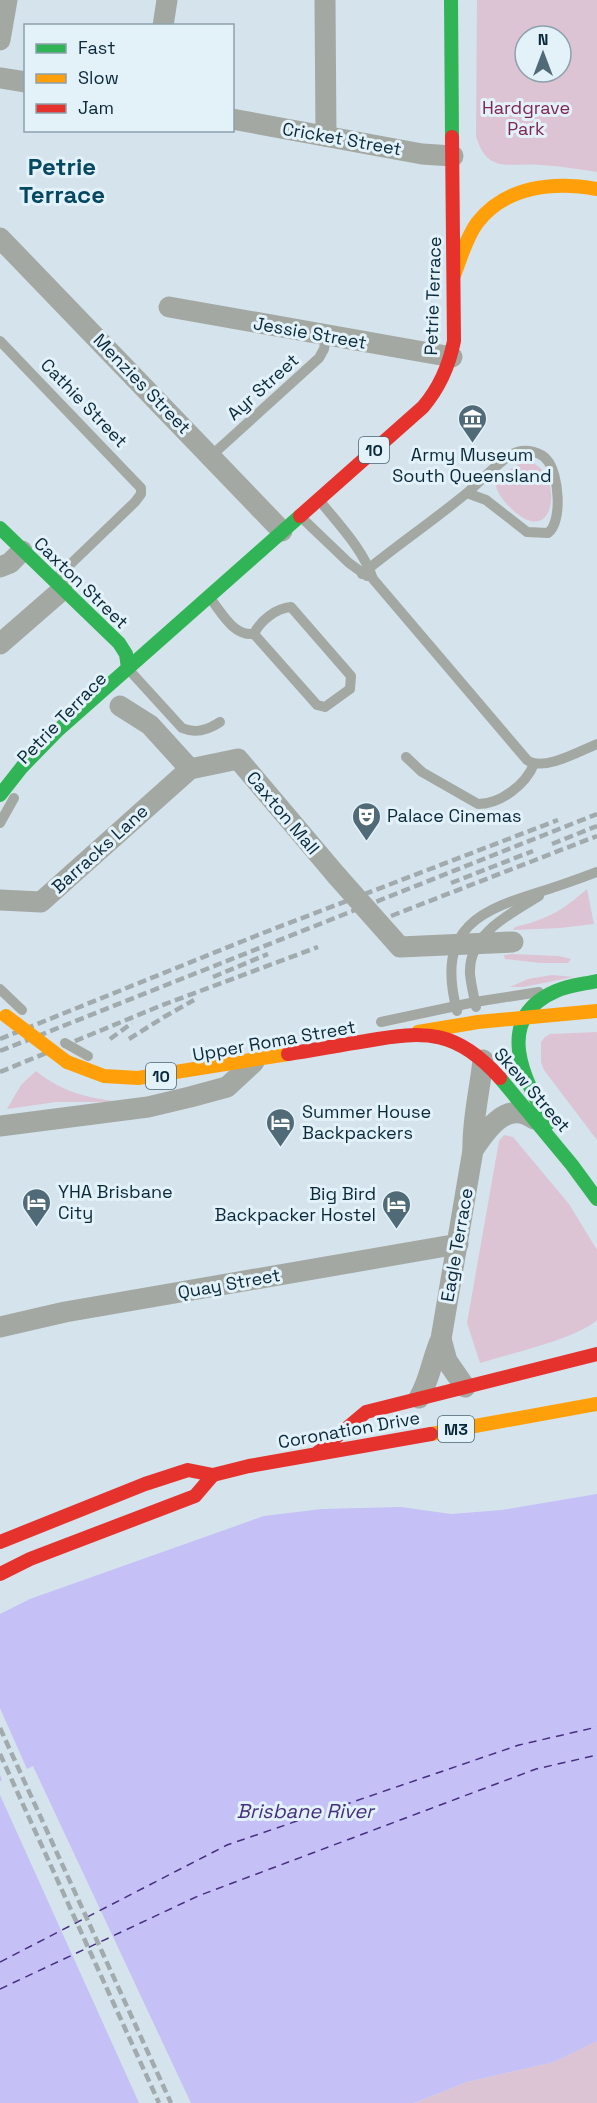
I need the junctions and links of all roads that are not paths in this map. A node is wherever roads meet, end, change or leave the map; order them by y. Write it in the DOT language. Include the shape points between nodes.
graph roads {
  1 [pos="7,0"];
  2 [pos="167,0"];
  3 [pos="325,0"];
  4 [pos="451,0"];
  5 [pos="163,24"];
  6 [pos="0,40"];
  7 [pos="0,78"];
  8 [pos="24,82"];
  9 [pos="234,119"];
  10 [pos="326,136"];
  11 [pos="453,156"];
  12 [pos="597,189"];
  13 [pos="0,238"];
  14 [pos="453,278"];
  15 [pos="169,307"];
  16 [pos="326,336"];
  17 [pos="0,341"];
  18 [pos="452,357"];
  19 [pos="211,456"];
  20 [pos="467,493"];
  21 [pos="318,499"];
  22 [pos="299,516"];
  23 [pos="0,528"];
  24 [pos="282,531"];
  25 [pos="22,551"];
  26 [pos="0,567"];
  27 [pos="368,574"];
  28 [pos="57,586"];
  29 [pos="208,596"];
  30 [pos="254,634"];
  31 [pos="0,644"];
  32 [pos="128,668"];
  33 [pos="113,704"];
  34 [pos="220,722"];
  35 [pos="597,744"];
  36 [pos="406,757"];
  37 [pos="534,764"];
  38 [pos="190,769"];
  39 [pos="22,788"];
  40 [pos="0,795"];
  41 [pos="0,823"];
  42 [pos="597,872"];
  43 [pos="552,888"];
  44 [pos="0,900"];
  45 [pos="513,942"];
  46 [pos="597,981"];
  47 [pos="569,987"];
  48 [pos="2,992"];
  49 [pos="475,1002"];
  50 [pos="456,1006"];
  51 [pos="597,1011"];
  52 [pos="26,1014"];
  53 [pos="2,1018"];
  54 [pos="525,1018"];
  55 [pos="478,1022"];
  56 [pos="461,1024"];
  57 [pos="369,1025"];
  58 [pos="57,1036"];
  59 [pos="394,1036"];
  60 [pos="475,1054"];
  61 [pos="92,1057"];
  62 [pos="257,1059"];
  63 [pos="534,1119"];
  64 [pos="0,1126"];
  65 [pos="473,1150"];
  66 [pos="573,1164"];
  67 [pos="597,1177"];
  68 [pos="597,1199"];
  69 [pos="458,1244"];
  70 [pos="0,1327"];
  71 [pos="441,1339"];
  72 [pos="597,1341"];
  73 [pos="597,1354"];
  74 [pos="574,1358"];
  75 [pos="465,1387"];
  76 [pos="419,1398"];
  77 [pos="597,1404"];
  78 [pos="315,1455"];
  79 [pos="213,1475"];
  80 [pos="0,1542"];
  81 [pos="3,1571"];
  1 -- 6 [label="street"];
  2 -- 5 [label="street"];
  3 -- 10 [label="street"];
  4 -- 11 [label="main road, Petrie Terrace / 10"];
  7 -- 8 [label="street"];
  9 -- 10 [label="street, Cricket Street"];
  10 -- 11 [label="street, Cricket Street"];
  11 -- 14 [label="main road, Petrie Terrace / 10"];
  12 -- 14 [label="main road" via="555,185 503,200 477,222"];
  13 -- 19 [label="street, Menzies Street"];
  14 -- 18 [label="main road, Petrie Terrace / 10"];
  15 -- 16 [label="street, Jessie Street"];
  16 -- 18 [label="street, Jessie Street"];
  16 -- 19 [label="lane, Ayr Street" via="319,358"];
  17 -- 28 [label="lane, Cathie Street" via="137,481 142,491"];
  18 -- 21 [label="main road, Petrie Terrace / 10" via="430,400"];
  19 -- 24 [label="street, Menzies Street"];
  20 -- 20 [label="lane" via="486,500 527,532 548,533 554,529 555,483 548,460 538,453 516,452"];
  20 -- 27 [label="lane"];
  21 -- 22 [label="main road, Petrie Terrace / 10"];
  21 -- 27 [label="lane" via="357,548"];
  22 -- 24 [label="main road, Petrie Terrace / 10"];
  22 -- 27 [label="lane"];
  23 -- 25 [label="main road, Caxton Street"];
  24 -- 29 [label="main road, Petrie Terrace / 10"];
  25 -- 26 [label="street"];
  25 -- 28 [label="main road, Caxton Street"];
  27 -- 37 [label="lane"];
  28 -- 31 [label="street"];
  28 -- 32 [label="main road, Caxton Street" via="121,646"];
  29 -- 30 [label="lane" via="238,631"];
  29 -- 32 [label="main road, Petrie Terrace / 10"];
  30 -- 30 [label="lane" via="317,705 325,707 350,689 351,675 291,607 281,608"];
  32 -- 33 [label="lane, Petrie Terrace"];
  32 -- 34 [label="lane" via="182,728 200,730"];
  32 -- 40 [label="main road, Petrie Terrace / 10" via="43,745"];
  33 -- 38 [label="street" via="150,725"];
  35 -- 37 [label="lane" via="544,764"];
  36 -- 37 [label="lane" via="422,772 478,804 495,800 523,783"];
  38 -- 44 [label="street, Barracks Lane" via="40,902"];
  38 -- 45 [label="street, Caxton Mall, bridge" via="238,759 400,946"];
  39 -- 41 [label="lane, Petrie Terrace"];
  42 -- 43 [label="lane"];
  43 -- 49 [label="lane" via="480,939 470,974"];
  43 -- 50 [label="lane" via="494,907 469,924 452,958"];
  46 -- 47 [label="main road, Upper Roma Street"];
  47 -- 49 [label="lane, Upper Roma Street"];
  47 -- 54 [label="main road, Upper Roma Street" via="545,997"];
  48 -- 52 [label="lane"];
  49 -- 50 [label="lane, Upper Roma Street"];
  49 -- 55 [label="lane"];
  50 -- 56 [label="lane"];
  50 -- 57 [label="lane, Upper Roma Street"];
  51 -- 54 [label="main road, Upper Roma Street"];
  53 -- 62 [label="main road, Upper Roma Street / 10, bridge" via="23,1046 93,1074 120,1079"];
  54 -- 55 [label="main road, Upper Roma Street"];
  54 -- 66 [label="main road, Skew Street" via="518,1045 522,1072"];
  55 -- 56 [label="main road, Upper Roma Street"];
  56 -- 59 [label="main road, Upper Roma Street"];
  56 -- 60 [label="lane"];
  58 -- 61 [label="lane, bridge"];
  59 -- 60 [label="main road, Skew Street / 10" via="435,1035"];
  59 -- 62 [label="main road, Upper Roma Street / 10"];
  60 -- 63 [label="main road, Skew Street / 10"];
  60 -- 65 [label="street, Eagle Terrace" via="480,1090"];
  62 -- 64 [label="street, Upper Roma Street" via="227,1087 198,1095 148,1107"];
  63 -- 65 [label="street, Eagle Terrace" via="522,1114 498,1119"];
  63 -- 66 [label="main road, Skew Street / 10"];
  65 -- 69 [label="street, Eagle Terrace"];
  66 -- 67 [label="main road"];
  66 -- 68 [label="main road, Skew Street / 10"];
  69 -- 70 [label="street, Quay Street" via="65,1312"];
  69 -- 71 [label="street, Eagle Terrace"];
  71 -- 75 [label="street" via="447,1361"];
  71 -- 76 [label="street, Eagle Terrace"];
  72 -- 74 [label="main road"];
  73 -- 74 [label="main road"];
  74 -- 75 [label="main road"];
  75 -- 76 [label="main road"];
  76 -- 78 [label="main road" via="366,1412"];
  77 -- 78 [label="main road, Coronation Drive / M3"];
  78 -- 79 [label="main road, Coronation Drive / M3"];
  79 -- 80 [label="main road, Coronation Drive / M3" via="188,1470"];
  79 -- 81 [label="main road" via="195,1496"];
}
